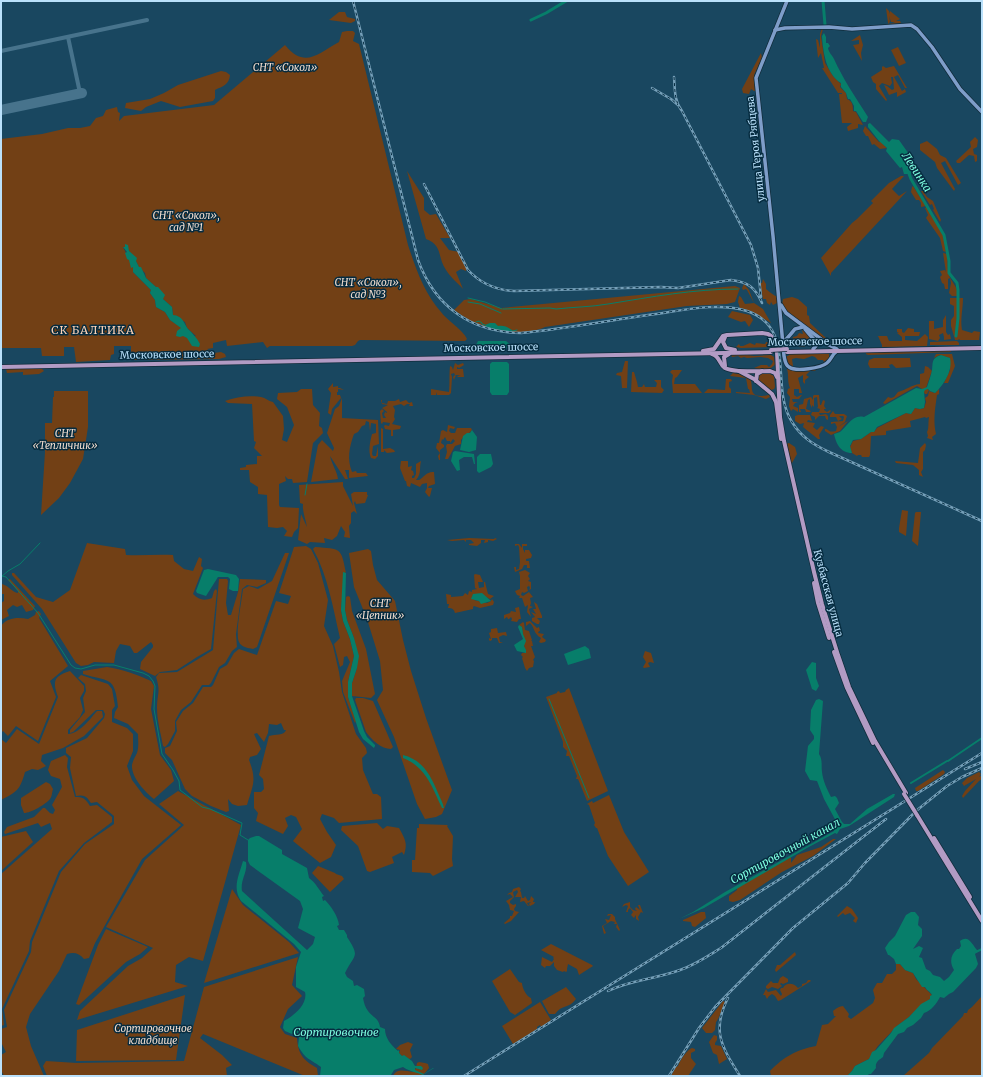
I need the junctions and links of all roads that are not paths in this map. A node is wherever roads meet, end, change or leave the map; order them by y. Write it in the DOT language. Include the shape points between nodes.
graph roads {
  1 [pos="787,1"];
  2 [pos="779,20"];
  3 [pos="785,28"];
  4 [pos="775,30"];
  5 [pos="968,98"];
  6 [pos="982,109"];
  7 [pos="982,112"];
  8 [pos="780,302"];
  9 [pos="790,316"];
  10 [pos="794,319"];
  11 [pos="781,322"];
  12 [pos="804,327"];
  13 [pos="782,329"];
  14 [pos="795,329"];
  15 [pos="790,333"];
  16 [pos="728,334"];
  17 [pos="783,343"];
  18 [pos="982,347"];
  19 [pos="813,349"];
  20 [pos="838,349"];
  21 [pos="787,351"];
  22 [pos="825,351"];
  23 [pos="703,352"];
  24 [pos="734,352"];
  25 [pos="777,358"];
  26 [pos="831,358"];
  27 [pos="1,366"];
  28 [pos="728,369"];
  29 [pos="739,371"];
  30 [pos="762,371"];
  31 [pos="770,371"];
  32 [pos="778,379"];
  33 [pos="756,381"];
  34 [pos="779,384"];
  35 [pos="769,391"];
  36 [pos="905,793"];
  37 [pos="918,815"];
  38 [pos="982,916"];
  39 [pos="982,921"];
  1 -- 2 [label="main road, улица Героя Рябцева"];
  2 -- 3 [label="main road"];
  2 -- 4 [label="main road, улица Героя Рябцева"];
  3 -- 4 [label="main road"];
  3 -- 5 [label="main road" via="852,29 911,26 917,29 937,52"];
  4 -- 8 [label="main road, улица Героя Рябцева" via="756,78"];
  5 -- 6 [label="main road"];
  5 -- 7 [label="main road"];
  8 -- 9 [label="main road"];
  8 -- 11 [label="main road, улица Героя Рябцева"];
  9 -- 10 [label="main road"];
  9 -- 11 [label="main road" via="784,317"];
  10 -- 12 [label="main road"];
  10 -- 14 [label="main road"];
  11 -- 13 [label="main road"];
  12 -- 14 [label="main road"];
  12 -- 19 [label="main road" via="816,342"];
  12 -- 20 [label="main road"];
  13 -- 15 [label="main road" via="784,333"];
  13 -- 17 [label="main road"];
  14 -- 15 [label="main road"];
  15 -- 17 [label="main road"];
  16 -- 23 [label="main road" via="723,336 715,348"];
  16 -- 24 [label="main road" via="724,346"];
  16 -- 25 [label="main road" via="768,334 775,343"];
  17 -- 26 [label="main road" via="786,365 791,368 817,367 826,364"];
  18 -- 20 [label="main road, Московское шоссе"];
  19 -- 20 [label="main road, Московское шоссе"];
  19 -- 21 [label="main road, Московское шоссе"];
  20 -- 22 [label="main road, Московское шоссе"];
  20 -- 26 [label="main road"];
  21 -- 22 [label="main road, Московское шоссе"];
  21 -- 24 [label="main road, Московское шоссе, bridge"];
  22 -- 26 [label="main road" via="830,352"];
  23 -- 24 [label="main road, Московское шоссе"];
  23 -- 27 [label="main road, Московское шоссе"];
  23 -- 28 [label="main road" via="715,355"];
  24 -- 28 [label="main road" via="724,358 724,364"];
  25 -- 31 [label="main road" via="774,368"];
  25 -- 32 [label="main road"];
  28 -- 29 [label="main road"];
  29 -- 30 [label="main road"];
  29 -- 33 [label="main road"];
  30 -- 31 [label="main road"];
  30 -- 33 [label="main road" via="757,374"];
  31 -- 32 [label="main road" via="775,373"];
  32 -- 34 [label="main road"];
  33 -- 35 [label="main road"];
  34 -- 35 [label="main road" via="776,390"];
  34 -- 36 [label="main road, Кузбасская улица" via="780,417 787,454 830,630 844,674 874,741"];
  35 -- 36 [label="main road, Кузбасская улица" via="775,398 782,444 818,603 837,663 863,725"];
  36 -- 37 [label="main road, bridge"];
  37 -- 38 [label="main road"];
  37 -- 39 [label="main road"];
}
